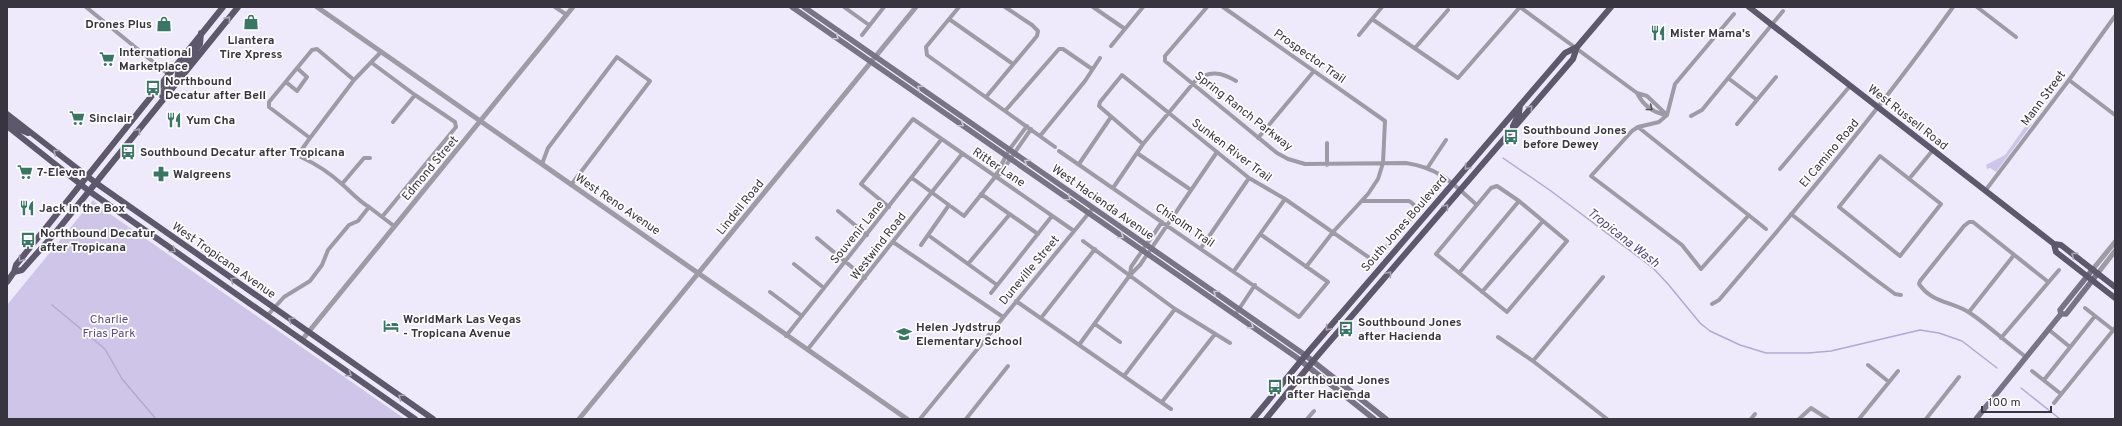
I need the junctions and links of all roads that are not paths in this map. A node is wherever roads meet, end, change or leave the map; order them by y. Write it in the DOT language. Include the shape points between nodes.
graph roads {
  1 [pos="86,7"];
  2 [pos="223,7"];
  3 [pos="238,7"];
  4 [pos="317,7"];
  5 [pos="555,7"];
  6 [pos="573,7"];
  7 [pos="792,7"];
  8 [pos="804,7"];
  9 [pos="844,7"];
  10 [pos="884,7"];
  11 [pos="916,7"];
  12 [pos="959,7"];
  13 [pos="1005,7"];
  14 [pos="1093,7"];
  15 [pos="1144,7"];
  16 [pos="1207,7"];
  17 [pos="1223,7"];
  18 [pos="1382,7"];
  19 [pos="1520,7"];
  20 [pos="1611,7"];
  21 [pos="1749,7"];
  22 [pos="1953,7"];
  23 [pos="1977,7"];
  24 [pos="1448,10"];
  25 [pos="1782,11"];
  26 [pos="1734,14"];
  27 [pos="567,15"];
  28 [pos="2115,16"];
  29 [pos="822,19"];
  30 [pos="949,19"];
  31 [pos="1372,19"];
  32 [pos="818,25"];
  33 [pos="870,25"];
  34 [pos="1772,25"];
  35 [pos="1125,29"];
  36 [pos="202,33"];
  37 [pos="1359,34"];
  38 [pos="862,35"];
  39 [pos="2016,37"];
  40 [pos="1111,46"];
  41 [pos="1577,47"];
  42 [pos="1415,48"];
  43 [pos="381,52"];
  44 [pos="876,57"];
  45 [pos="1100,58"];
  46 [pos="872,62"];
  47 [pos="372,63"];
  48 [pos="1014,64"];
  49 [pos="297,68"];
  50 [pos="1092,70"];
  51 [pos="1314,71"];
  52 [pos="168,74"];
  53 [pos="1776,77"];
  54 [pos="1728,78"];
  55 [pos="354,80"];
  56 [pos="2069,80"];
  57 [pos="1236,81"];
  58 [pos="177,82"];
  59 [pos="286,82"];
  60 [pos="1192,83"];
  61 [pos="1850,86"];
  62 [pos="1637,93"];
  63 [pos="415,95"];
  64 [pos="986,97"];
  65 [pos="1757,100"];
  66 [pos="1520,105"];
  67 [pos="1879,108"];
  68 [pos="1005,111"];
  69 [pos="153,112"];
  70 [pos="1168,113"];
  71 [pos="7,114"];
  72 [pos="1667,115"];
  73 [pos="2115,115"];
  74 [pos="1691,116"];
  75 [pos="1111,117"];
  76 [pos="7,119"];
  77 [pos="393,122"];
  78 [pos="481,122"];
  79 [pos="1737,124"];
  80 [pos="7,126"];
  81 [pos="1027,126"];
  82 [pos="1638,127"];
  83 [pos="1031,129"];
  84 [pos="1510,131"];
  85 [pos="34,134"];
  86 [pos="1040,136"];
  87 [pos="310,138"];
  88 [pos="1258,138"];
  89 [pos="942,140"];
  90 [pos="1446,140"];
  91 [pos="1326,143"];
  92 [pos="1143,144"];
  93 [pos="1055,147"];
  94 [pos="1059,150"];
  95 [pos="1934,150"];
  96 [pos="1011,151"];
  97 [pos="1217,152"];
  98 [pos="1137,153"];
  99 [pos="962,154"];
  100 [pos="370,158"];
  101 [pos="1009,158"];
  102 [pos="1383,163"];
  103 [pos="542,164"];
  104 [pos="1078,164"];
  105 [pos="1327,164"];
  106 [pos="1428,167"];
  107 [pos="1780,170"];
  108 [pos="86,176"];
  109 [pos="995,177"];
  110 [pos="912,178"];
  111 [pos="1249,178"];
  112 [pos="1910,179"];
  113 [pos="96,183"];
  114 [pos="1453,183"];
  115 [pos="80,184"];
  116 [pos="342,184"];
  117 [pos="571,185"];
  118 [pos="1113,188"];
  119 [pos="1461,189"];
  120 [pos="1191,190"];
  121 [pos="1985,190"];
  122 [pos="89,191"];
  123 [pos="932,193"];
  124 [pos="981,194"];
  125 [pos="1284,199"];
  126 [pos="1362,201"];
  127 [pos="1519,202"];
  128 [pos="949,205"];
  129 [pos="1477,205"];
  130 [pos="369,207"];
  131 [pos="889,207"];
  132 [pos="1093,208"];
  133 [pos="838,210"];
  134 [pos="1089,213"];
  135 [pos="1010,214"];
  136 [pos="1792,214"];
  137 [pos="1052,216"];
  138 [pos="1749,216"];
  139 [pos="382,217"];
  140 [pos="1543,221"];
  141 [pos="1162,222"];
  142 [pos="1167,225"];
  143 [pos="394,226"];
  144 [pos="1766,229"];
  145 [pos="1074,231"];
  146 [pos="1333,232"];
  147 [pos="1038,234"];
  148 [pos="1260,234"];
  149 [pos="867,235"];
  150 [pos="928,235"];
  151 [pos="817,238"];
  152 [pos="1084,241"];
  153 [pos="893,242"];
  154 [pos="2115,242"];
  155 [pos="2054,244"];
  156 [pos="921,245"];
  157 [pos="1149,247"];
  158 [pos="1200,248"];
  159 [pos="1095,249"];
  160 [pos="2115,251"];
  161 [pos="1145,252"];
  162 [pos="2014,255"];
  163 [pos="845,262"];
  164 [pos="794,264"];
  165 [pos="968,264"];
  166 [pos="1306,267"];
  167 [pos="219,270"];
  168 [pos="2059,270"];
  169 [pos="1234,271"];
  170 [pos="2095,271"];
  171 [pos="14,272"];
  172 [pos="698,273"];
  173 [pos="1459,274"];
  174 [pos="1130,275"];
  175 [pos="1603,277"];
  176 [pos="865,278"];
  177 [pos="2090,278"];
  178 [pos="213,279"];
  179 [pos="2047,281"];
  180 [pos="7,282"];
  181 [pos="997,285"];
  182 [pos="1255,285"];
  183 [pos="2115,287"];
  184 [pos="824,288"];
  185 [pos="770,292"];
  186 [pos="1482,292"];
  187 [pos="991,293"];
  188 [pos="1901,295"];
  189 [pos="2115,298"];
  190 [pos="1016,301"];
  191 [pos="1712,304"];
  192 [pos="274,308"];
  193 [pos="2086,308"];
  194 [pos="1175,309"];
  195 [pos="1239,309"];
  196 [pos="1968,312"];
  197 [pos="1235,315"];
  198 [pos="267,316"];
  199 [pos="802,316"];
  200 [pos="2095,316"];
  201 [pos="1003,317"];
  202 [pos="1041,318"];
  203 [pos="1094,324"];
  204 [pos="2114,329"];
  205 [pos="2048,330"];
  206 [pos="308,332"];
  207 [pos="1215,334"];
  208 [pos="786,336"];
  209 [pos="1498,337"];
  210 [pos="2001,338"];
  211 [pos="302,340"];
  212 [pos="1120,342"];
  213 [pos="1230,343"];
  214 [pos="1079,345"];
  215 [pos="2070,347"];
  216 [pos="808,349"];
  217 [pos="2026,357"];
  218 [pos="1303,358"];
  219 [pos="1313,361"];
  220 [pos="1533,361"];
  221 [pos="1868,365"];
  222 [pos="1008,366"];
  223 [pos="1308,367"];
  224 [pos="2032,370"];
  225 [pos="1898,371"];
  226 [pos="369,374"];
  227 [pos="1124,376"];
  228 [pos="1959,377"];
  229 [pos="2044,380"];
  230 [pos="1889,382"];
  231 [pos="363,383"];
  232 [pos="2061,394"];
  233 [pos="1162,402"];
  234 [pos="2054,402"];
  235 [pos="1366,403"];
  236 [pos="1171,409"];
  237 [pos="1361,409"];
  238 [pos="1314,411"];
  239 [pos="1755,414"];
  240 [pos="414,419"];
  241 [pos="433,419"];
  242 [pos="579,419"];
  243 [pos="907,419"];
  244 [pos="920,419"];
  245 [pos="966,419"];
  246 [pos="1253,419"];
  247 [pos="1266,419"];
  248 [pos="1307,419"];
  249 [pos="1374,419"];
  250 [pos="1386,419"];
  251 [pos="1607,419"];
  252 [pos="1751,419"];
  253 [pos="1799,419"];
  254 [pos="1828,419"];
  255 [pos="1859,419"];
  256 [pos="1926,419"];
  257 [pos="1976,419"];
  1 -- 52 [label="street"];
  2 -- 36 [label="main road"];
  58 -- 3 [label="main road, one-way"];
  4 -- 43 [label="street, West Reno Avenue"];
  5 -- 27 [label="street"];
  6 -- 27 [label="street, Edmond Street"];
  7 -- 32 [label="main road, West Hacienda Avenue"];
  8 -- 29 [label="main road, West Hacienda Avenue"];
  9 -- 33 [label="street"];
  10 -- 33 [label="street"];
  11 -- 44 [label="street, Lindell Road"];
  12 -- 30 [label="street"];
  13 -- 48 [label="street" via="1038,31 1037,36"];
  14 -- 35 [label="street"];
  15 -- 35 [label="street"];
  16 -- 60 [label="street, Spring Ranch Parkway" via="1164,58"];
  17 -- 51 [label="street, Prospector Trail"];
  18 -- 31 [label="street"];
  19 -- 41 [label="street"];
  19 -- 42 [label="street" via="1458,78"];
  20 -- 41 [label="main road, South Jones Boulevard"];
  21 -- 34 [label="main road, West Russell Road"];
  22 -- 67 [label="street, El Camino Road"];
  23 -- 39 [label="street"];
  24 -- 42 [label="street"];
  25 -- 34 [label="street"];
  26 -- 72 [label="street" via="1675,84"];
  27 -- 78 [label="street, Edmond Street"];
  28 -- 56 [label="street, Mann Street"];
  29 -- 32 [label="main road"];
  29 -- 44 [label="main road, West Hacienda Avenue"];
  30 -- 48 [label="street"];
  30 -- 64 [label="street" via="926,47 926,55"];
  31 -- 37 [label="street"];
  31 -- 42 [label="street"];
  32 -- 46 [label="main road, West Hacienda Avenue, one-way"];
  33 -- 38 [label="street"];
  34 -- 54 [label="street"];
  34 -- 61 [label="main road, West Russell Road"];
  35 -- 40 [label="street"];
  36 -- 52 [label="main road"];
  36 -- 58 [label="main road" via="200,44 178,73"];
  41 -- 62 [label="street"];
  41 -- 66 [label="main road, South Jones Boulevard" via="1565,53"];
  84 -- 41 [label="main road, South Jones Boulevard, one-way" via="1573,59"];
  43 -- 47 [label="street"];
  43 -- 78 [label="street, West Reno Avenue"];
  44 -- 46 [label="street, Lindell Road"];
  96 -- 44 [label="main road, West Hacienda Avenue, one-way"];
  45 -- 50 [label="street"];
  46 -- 101 [label="main road, West Hacienda Avenue, one-way"];
  46 -- 172 [label="street, Lindell Road"];
  47 -- 55 [label="street"];
  47 -- 63 [label="street"];
  48 -- 64 [label="street"];
  49 -- 55 [label="street" via="312,50 316,49"];
  49 -- 59 [label="street"];
  49 -- 59 [label="street" via="308,77 297,91"];
  50 -- 68 [label="street" via="1059,48"];
  50 -- 86 [label="street"];
  51 -- 88 [label="street"];
  51 -- 102 [label="street, Prospector Trail" via="1385,121"];
  52 -- 69 [label="main road" via="170,82 155,103"];
  52 -- 108 [label="main road"];
  53 -- 65 [label="street"];
  54 -- 65 [label="street"];
  54 -- 74 [label="street" via="1702,110"];
  55 -- 87 [label="street"];
  56 -- 73 [label="street"];
  56 -- 121 [label="street, Mann Street"];
  57 -- 60 [label="street" via="1215,73 1203,75"];
  58 -- 69 [label="main road"];
  59 -- 87 [label="street" via="269,102 269,107"];
  60 -- 70 [label="street"];
  60 -- 88 [label="street, Spring Ranch Parkway"];
  61 -- 67 [label="main road, West Russell Road"];
  61 -- 107 [label="street"];
  62 -- 72 [label="street" via="1647,96"];
  62 -- 72 [label="street, one-way" via="1642,101 1658,114"];
  63 -- 77 [label="street"];
  63 -- 139 [label="street" via="455,122 456,127"];
  64 -- 68 [label="street"];
  65 -- 79 [label="street"];
  66 -- 84 [label="main road"];
  66 -- 114 [label="main road, South Jones Boulevard, one-way"];
  67 -- 95 [label="main road, West Russell Road"];
  67 -- 136 [label="street, El Camino Road"];
  68 -- 81 [label="street"];
  113 -- 69 [label="main road, one-way"];
  70 -- 75 [label="street, Sunken River Trail" via="1122,75 1099,104"];
  70 -- 92 [label="street"];
  70 -- 97 [label="street, Sunken River Trail"];
  71 -- 85 [label="main road, West Tropicana Avenue"];
  72 -- 82 [label="street" via="1659,122"];
  75 -- 92 [label="street"];
  75 -- 104 [label="street"];
  76 -- 85 [label="main road" via="21,130"];
  78 -- 103 [label="street, West Reno Avenue"];
  78 -- 143 [label="street, Edmond Street"];
  80 -- 115 [label="main road, West Tropicana Avenue"];
  81 -- 83 [label="street"];
  81 -- 96 [label="street"];
  82 -- 138 [label="street"];
  82 -- 138 [label="street" via="1591,176 1682,246 1701,269"];
  83 -- 86 [label="street"];
  83 -- 96 [label="street"];
  84 -- 119 [label="main road, South Jones Boulevard"];
  108 -- 85 [label="main road, West Tropicana Avenue, one-way"];
  86 -- 93 [label="street"];
  87 -- 116 [label="street" via="300,152 301,156 320,166"];
  88 -- 105 [label="street, Spring Ranch Parkway" via="1288,159 1305,164"];
  89 -- 99 [label="street, Ritter Lane"];
  89 -- 110 [label="street, Souvenir Lane"];
  89 -- 131 [label="street, Ritter Lane" via="913,119 861,184"];
  90 -- 106 [label="street"];
  91 -- 105 [label="street"];
  92 -- 98 [label="street"];
  94 -- 104 [label="street, Chisolm Trail"];
  95 -- 112 [label="street"];
  95 -- 121 [label="main road, West Russell Road"];
  96 -- 101 [label="street"];
  132 -- 96 [label="main road, West Hacienda Avenue, one-way"];
  97 -- 111 [label="street, Sunken River Trail"];
  97 -- 120 [label="street"];
  98 -- 118 [label="street"];
  98 -- 120 [label="street"];
  99 -- 109 [label="street, Ritter Lane"];
  99 -- 123 [label="street, Westwind Road"];
  100 -- 116 [label="street" via="364,158"];
  101 -- 109 [label="street" via="996,172"];
  101 -- 134 [label="main road, West Hacienda Avenue, one-way"];
  102 -- 105 [label="street, Spring Ranch Parkway"];
  102 -- 106 [label="street, Spring Ranch Parkway" via="1406,162"];
  102 -- 126 [label="street" via="1378,180"];
  103 -- 117 [label="street, West Reno Avenue"];
  103 -- 117 [label="street" via="548,148 617,57 634,69 650,81"];
  104 -- 118 [label="street, Chisolm Trail"];
  106 -- 114 [label="street, Spring Ranch Parkway"];
  108 -- 113 [label="main road, West Tropicana Avenue"];
  108 -- 115 [label="main road"];
  109 -- 124 [label="street"];
  109 -- 137 [label="street, Ritter Lane"];
  110 -- 123 [label="street"];
  110 -- 131 [label="street, Souvenir Lane"];
  111 -- 125 [label="street, Sunken River Trail"];
  111 -- 158 [label="street"];
  112 -- 112 [label="street" via="1941,204 1900,256 1839,207 1880,156"];
  113 -- 122 [label="main road"];
  113 -- 167 [label="main road, West Tropicana Avenue"];
  114 -- 119 [label="street, Spring Ranch Parkway"];
  114 -- 218 [label="main road, South Jones Boulevard, one-way"];
  115 -- 122 [label="main road, West Tropicana Avenue"];
  115 -- 171 [label="main road, one-way" via="16,265"];
  116 -- 130 [label="street" via="356,199"];
  117 -- 172 [label="street, West Reno Avenue"];
  118 -- 141 [label="street, Chisolm Trail"];
  119 -- 129 [label="street, Spring Ranch Parkway"];
  219 -- 119 [label="main road, South Jones Boulevard, one-way"];
  120 -- 142 [label="street"];
  121 -- 155 [label="main road, West Russell Road"];
  122 -- 171 [label="main road" via="22,270"];
  122 -- 178 [label="main road, West Tropicana Avenue, one-way"];
  123 -- 128 [label="street"];
  123 -- 153 [label="street, Westwind Road"];
  124 -- 128 [label="street" via="964,216"];
  124 -- 135 [label="street"];
  125 -- 146 [label="street, Sunken River Trail"];
  125 -- 148 [label="street"];
  126 -- 146 [label="street"];
  126 -- 146 [label="street, Sunken River Trail" via="1409,201 1414,205 1415,213 1374,261"];
  127 -- 129 [label="street" via="1497,186 1491,188"];
  127 -- 140 [label="street"];
  127 -- 173 [label="street"];
  128 -- 150 [label="street"];
  129 -- 173 [label="street" via="1437,252 1436,256"];
  130 -- 139 [label="street"];
  130 -- 192 [label="street" via="358,221 349,225 328,250 322,265 310,281 284,297"];
  131 -- 149 [label="street, Souvenir Lane"];
  132 -- 134 [label="street, Duneville Street"];
  132 -- 157 [label="main road, West Hacienda Avenue"];
  133 -- 149 [label="street"];
  134 -- 145 [label="street, Duneville Street"];
  134 -- 161 [label="main road, West Hacienda Avenue, one-way"];
  135 -- 147 [label="street"];
  135 -- 165 [label="street"];
  136 -- 188 [label="street" via="1872,277 1895,294"];
  136 -- 191 [label="street, El Camino Road" via="1719,300"];
  137 -- 145 [label="street, Ritter Lane"];
  137 -- 147 [label="street"];
  138 -- 144 [label="street"];
  139 -- 143 [label="street"];
  140 -- 186 [label="street"];
  140 -- 186 [label="street" via="1567,242 1509,310 1507,312"];
  141 -- 142 [label="street, Chisolm Trail"];
  141 -- 157 [label="street"];
  142 -- 157 [label="street"];
  142 -- 158 [label="street, Chisolm Trail"];
  143 -- 206 [label="street, Edmond Street"];
  145 -- 190 [label="street, Duneville Street"];
  146 -- 166 [label="street"];
  147 -- 181 [label="street"];
  148 -- 166 [label="street"];
  148 -- 169 [label="street"];
  149 -- 163 [label="street, Souvenir Lane"];
  150 -- 156 [label="street"];
  150 -- 165 [label="street"];
  151 -- 163 [label="street"];
  152 -- 159 [label="street"];
  153 -- 176 [label="street, Westwind Road"];
  153 -- 201 [label="street"];
  154 -- 170 [label="street"];
  170 -- 155 [label="main road, West Russell Road, one-way" via="2061,245"];
  155 -- 177 [label="main road, West Russell Road" via="2056,252"];
  157 -- 161 [label="street"];
  195 -- 157 [label="main road, West Hacienda Avenue, one-way"];
  158 -- 169 [label="street, Chisolm Trail"];
  159 -- 174 [label="street"];
  159 -- 202 [label="street"];
  160 -- 170 [label="street"];
  161 -- 174 [label="street" via="1131,268"];
  161 -- 197 [label="main road, West Hacienda Avenue"];
  162 -- 179 [label="street"];
  162 -- 196 [label="street"];
  162 -- 196 [label="street" via="1972,222 1968,222 1920,281 1923,290 1940,302"];
  163 -- 176 [label="street"];
  163 -- 184 [label="street, Souvenir Lane"];
  164 -- 184 [label="street"];
  165 -- 181 [label="street"];
  166 -- 182 [label="street, Chisolm Trail" via="1328,282 1299,317"];
  167 -- 178 [label="main road"];
  192 -- 167 [label="main road, West Tropicana Avenue, one-way"];
  168 -- 179 [label="street"];
  169 -- 182 [label="street, Chisolm Trail"];
  170 -- 177 [label="main road"];
  170 -- 183 [label="main road, West Russell Road"];
  171 -- 180 [label="main road"];
  172 -- 208 [label="street, West Reno Avenue"];
  172 -- 242 [label="street, Lindell Road"];
  173 -- 186 [label="street"];
  174 -- 194 [label="street"];
  174 -- 203 [label="street"];
  175 -- 220 [label="street"];
  176 -- 216 [label="street, Westwind Road"];
  177 -- 189 [label="main road, West Russell Road"];
  177 -- 205 [label="main road" via="2060,310 2061,314"];
  178 -- 198 [label="main road, West Tropicana Avenue"];
  179 -- 210 [label="street"];
  181 -- 187 [label="street"];
  182 -- 195 [label="street"];
  184 -- 199 [label="street, Souvenir Lane"];
  185 -- 199 [label="street"];
  190 -- 201 [label="street, Duneville Street"];
  190 -- 202 [label="street"];
  192 -- 198 [label="street"];
  206 -- 192 [label="main road, West Tropicana Avenue, one-way"];
  193 -- 200 [label="street"];
  194 -- 207 [label="street"];
  194 -- 227 [label="street"];
  195 -- 197 [label="street"];
  195 -- 218 [label="main road, West Hacienda Avenue"];
  196 -- 210 [label="street"];
  197 -- 218 [label="main road, West Hacienda Avenue, one-way"];
  198 -- 211 [label="main road, West Tropicana Avenue"];
  199 -- 208 [label="street, Souvenir Lane"];
  200 -- 204 [label="street"];
  200 -- 215 [label="street"];
  201 -- 244 [label="street, Duneville Street"];
  202 -- 214 [label="street"];
  203 -- 212 [label="street"];
  203 -- 214 [label="street"];
  204 -- 232 [label="street"];
  205 -- 215 [label="street"];
  205 -- 217 [label="main road"];
  206 -- 211 [label="street, Edmond Street"];
  206 -- 226 [label="main road, West Tropicana Avenue"];
  207 -- 213 [label="street"];
  207 -- 233 [label="street"];
  208 -- 216 [label="street, West Reno Avenue"];
  209 -- 220 [label="street"];
  210 -- 217 [label="street"];
  211 -- 231 [label="main road, West Tropicana Avenue, one-way"];
  214 -- 227 [label="street"];
  215 -- 229 [label="street"];
  216 -- 243 [label="street, West Reno Avenue"];
  217 -- 257 [label="main road"];
  218 -- 219 [label="main road, West Hacienda Avenue"];
  218 -- 223 [label="main road, West Hacienda Avenue"];
  218 -- 246 [label="main road, South Jones Boulevard"];
  219 -- 223 [label="main road, South Jones Boulevard"];
  219 -- 235 [label="main road, West Hacienda Avenue"];
  220 -- 251 [label="street"];
  221 -- 230 [label="street"];
  222 -- 245 [label="street"];
  223 -- 237 [label="main road, West Hacienda Avenue"];
  223 -- 247 [label="main road, South Jones Boulevard"];
  224 -- 229 [label="street"];
  225 -- 230 [label="street"];
  226 -- 231 [label="main road"];
  241 -- 226 [label="main road, West Tropicana Avenue, one-way"];
  227 -- 233 [label="street"];
  228 -- 256 [label="street"];
  229 -- 232 [label="street"];
  230 -- 255 [label="street"];
  231 -- 240 [label="main road, West Tropicana Avenue"];
  232 -- 234 [label="street"];
  233 -- 236 [label="street"];
  235 -- 237 [label="main road"];
  235 -- 250 [label="main road, West Hacienda Avenue"];
  237 -- 249 [label="main road, West Hacienda Avenue"];
  238 -- 248 [label="street"];
  239 -- 252 [label="street"];
  253 -- 254 [label="street" via="1810,408"];
}
